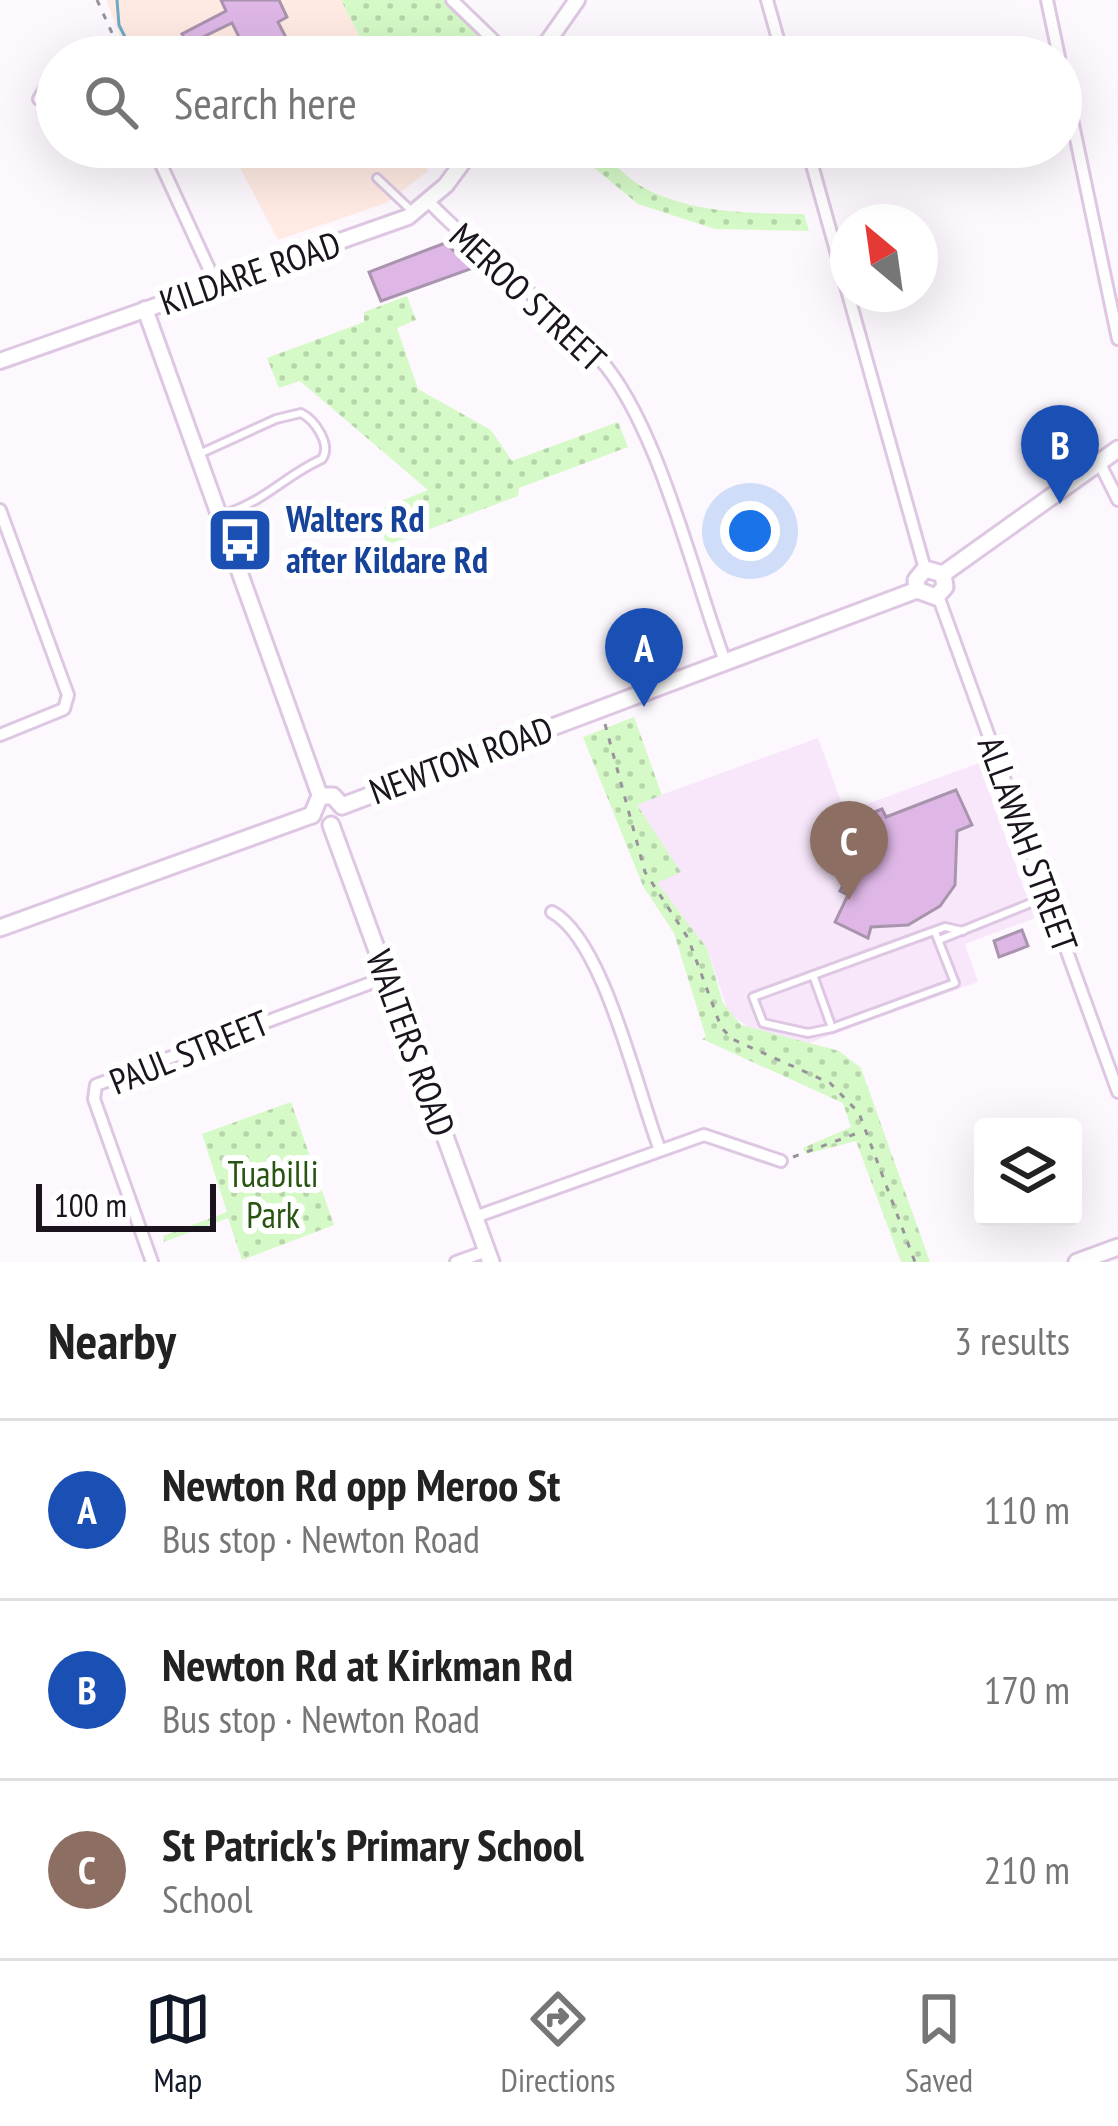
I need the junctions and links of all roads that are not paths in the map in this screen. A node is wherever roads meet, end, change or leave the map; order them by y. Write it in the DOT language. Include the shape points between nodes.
graph roads {
  1 [pos="452,0"];
  2 [pos="578,0"];
  3 [pos="767,0"];
  4 [pos="1047,0"];
  5 [pos="489,36"];
  6 [pos="552,36"];
  7 [pos="777,36"];
  8 [pos="1055,36"];
  9 [pos="1082,167"];
  10 [pos="163,168"];
  11 [pos="457,168"];
  12 [pos="813,168"];
  13 [pos="377,178"];
  14 [pos="429,202"];
  15 [pos="414,212"];
  16 [pos="217,284"];
  17 [pos="145,309"];
  18 [pos="1118,339"];
  19 [pos="0,361"];
  20 [pos="1118,449"];
  21 [pos="197,455"];
  22 [pos="1099,462"];
  23 [pos="1118,500"];
  24 [pos="0,510"];
  25 [pos="219,516"];
  26 [pos="925,568"];
  27 [pos="943,574"];
  28 [pos="917,590"];
  29 [pos="938,596"];
  30 [pos="726,664"];
  31 [pos="0,735"];
  32 [pos="320,796"];
  33 [pos="342,806"];
  34 [pos="312,815"];
  35 [pos="331,825"];
  36 [pos="1047,896"];
  37 [pos="552,912"];
  38 [pos="0,928"];
  39 [pos="937,935"];
  40 [pos="813,975"];
  41 [pos="387,977"];
  42 [pos="832,1028"];
  43 [pos="1118,1092"];
  44 [pos="659,1150"];
  45 [pos="781,1161"];
  46 [pos="475,1217"];
  47 [pos="1118,1247"];
  48 [pos="489,1257"];
  49 [pos="152,1262"];
  50 [pos="456,1262"];
  51 [pos="1077,1262"];
  1 -- 5 [label="street"];
  2 -- 6 [label="street"];
  3 -- 7 [label="street"];
  4 -- 8 [label="street"];
  9 -- 18 [label="street"];
  10 -- 16 [label="street"];
  11 -- 14 [label="street, KILDARE ROAD"];
  12 -- 26 [label="street"];
  13 -- 15 [label="lane"];
  14 -- 15 [label="street, KILDARE ROAD"];
  14 -- 30 [label="street, MEROO STREET" via="600,359 622,391"];
  15 -- 16 [label="street, KILDARE ROAD"];
  16 -- 17 [label="street, KILDARE ROAD"];
  17 -- 19 [label="street, KILDARE ROAD"];
  17 -- 21 [label="street"];
  20 -- 22 [label="main road"];
  21 -- 25 [label="street"];
  21 -- 25 [label="lane" via="301,413 325,444 322,459 279,490"];
  22 -- 23 [label="street"];
  22 -- 27 [label="main road"];
  24 -- 31 [label="street" via="68,695 64,709"];
  25 -- 32 [label="street"];
  26 -- 27 [label="main road"];
  26 -- 28 [label="main road"];
  27 -- 29 [label="main road"];
  28 -- 29 [label="main road"];
  28 -- 30 [label="main road, NEWTON ROAD"];
  29 -- 36 [label="street, ALLAWAH STREET"];
  30 -- 33 [label="main road, NEWTON ROAD"];
  32 -- 33 [label="main road"];
  32 -- 34 [label="main road"];
  33 -- 35 [label="main road"];
  34 -- 35 [label="main road"];
  34 -- 38 [label="main road"];
  35 -- 41 [label="main road, WALTERS ROAD"];
  36 -- 39 [label="lane"];
  36 -- 43 [label="street, ALLAWAH STREET"];
  37 -- 44 [label="street" via="597,967"];
  39 -- 40 [label="lane"];
  39 -- 42 [label="lane" via="955,983"];
  40 -- 42 [label="lane"];
  40 -- 42 [label="lane" via="753,997 763,1023 808,1033"];
  41 -- 46 [label="main road, WALTERS ROAD"];
  41 -- 49 [label="street, PAUL STREET" via="96,1085 94,1099"];
  44 -- 45 [label="street" via="709,1134"];
  44 -- 46 [label="street"];
  46 -- 48 [label="main road, WALTERS ROAD"];
  47 -- 51 [label="main road"];
  48 -- 50 [label="street"];
}
